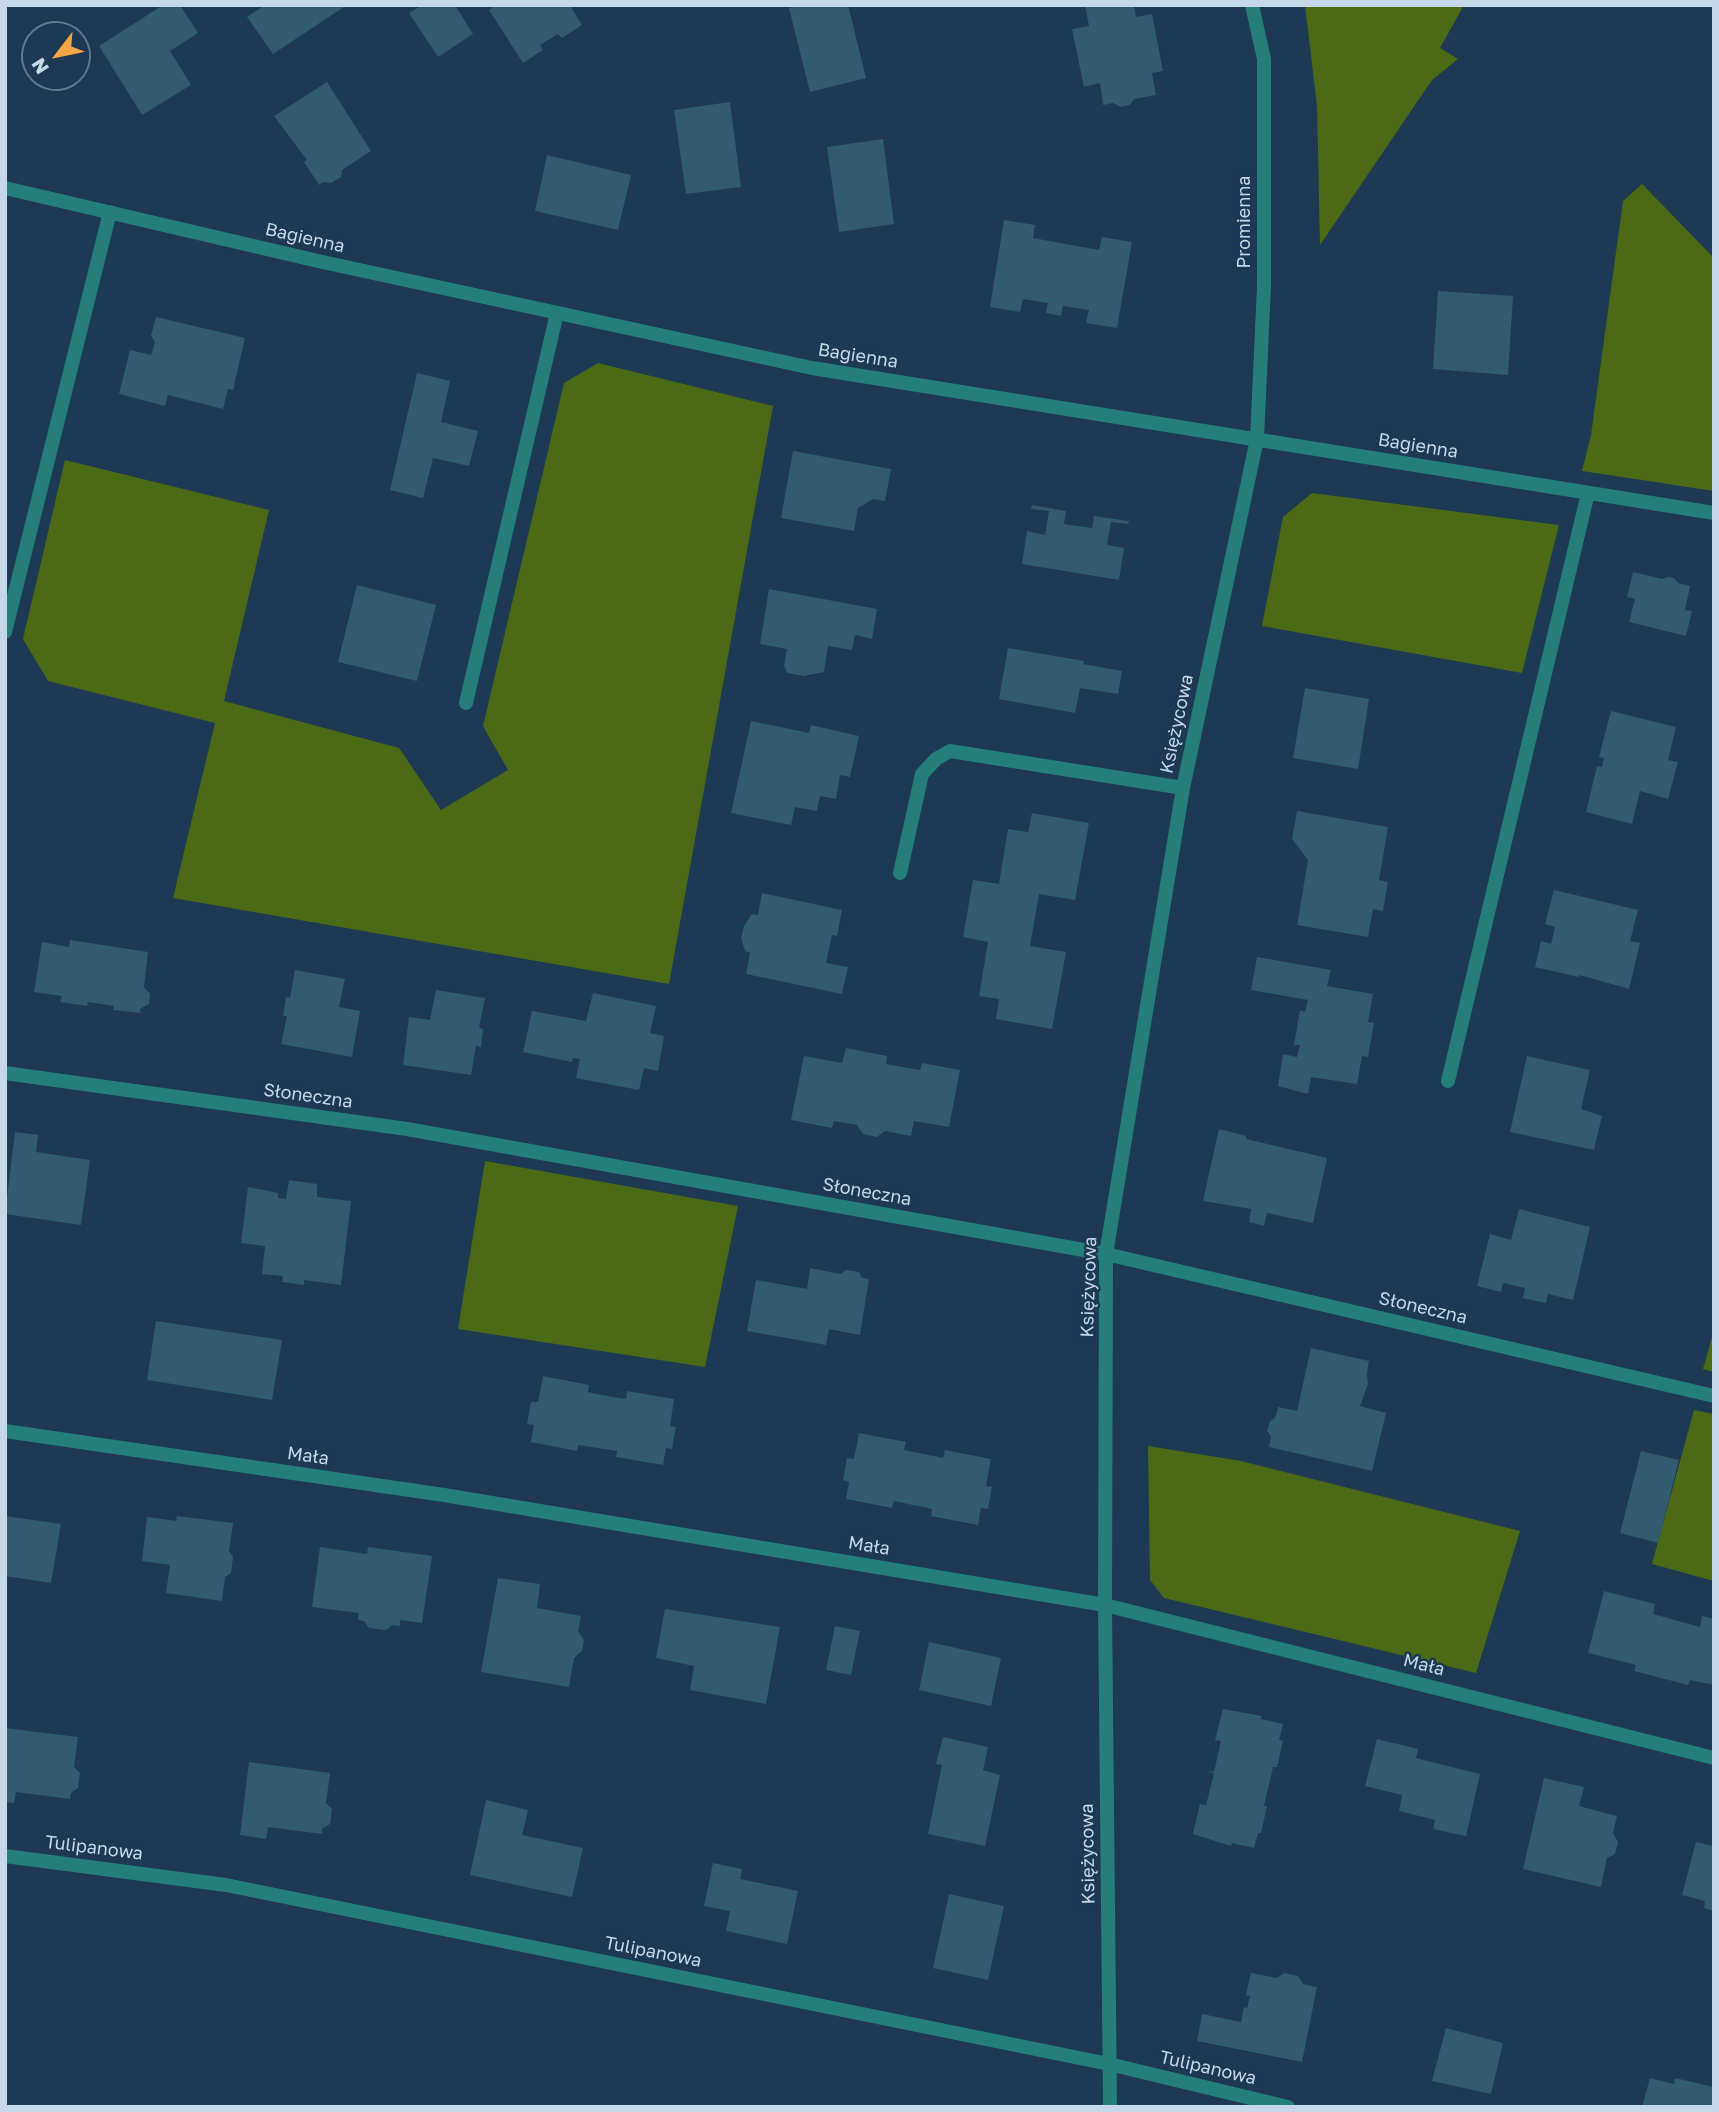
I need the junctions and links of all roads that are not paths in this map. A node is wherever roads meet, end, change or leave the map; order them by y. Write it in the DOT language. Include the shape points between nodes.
graph roads {
  1 [pos="1252,5"];
  2 [pos="5,187"];
  3 [pos="110,212"];
  4 [pos="556,313"];
  5 [pos="1257,439"];
  6 [pos="1588,494"];
  7 [pos="1714,513"];
  8 [pos="5,632"];
  9 [pos="466,703"];
  10 [pos="1183,788"];
  11 [pos="900,873"];
  12 [pos="5,1073"];
  13 [pos="1448,1081"];
  14 [pos="1106,1254"];
  15 [pos="1714,1396"];
  16 [pos="5,1432"];
  17 [pos="1105,1605"];
  18 [pos="1714,1758"];
  19 [pos="5,1856"];
  20 [pos="1109,2064"];
  21 [pos="1110,2107"];
  22 [pos="1288,2107"];
  1 -- 5 [label="street, Promienna" via="1264,60 1264,286"];
  2 -- 3 [label="street, Bagienna"];
  3 -- 4 [label="street, Bagienna"];
  3 -- 8 [label="street"];
  4 -- 5 [label="street, Bagienna" via="812,368"];
  4 -- 9 [label="street"];
  5 -- 6 [label="street, Bagienna"];
  5 -- 10 [label="street, Księżycowa"];
  6 -- 7 [label="street, Bagienna"];
  6 -- 13 [label="street"];
  10 -- 11 [label="street" via="950,751 922,774"];
  10 -- 14 [label="street, Księżycowa"];
  12 -- 14 [label="street, Słoneczna" via="407,1129"];
  14 -- 15 [label="street, Słoneczna"];
  14 -- 17 [label="street, Księżycowa"];
  16 -- 17 [label="street, Mała" via="444,1495"];
  17 -- 18 [label="street, Mała"];
  17 -- 20 [label="street, Księżycowa"];
  19 -- 20 [label="street, Tulipanowa" via="226,1885"];
  20 -- 21 [label="street, Księżycowa"];
  20 -- 22 [label="street, Tulipanowa"];
}
